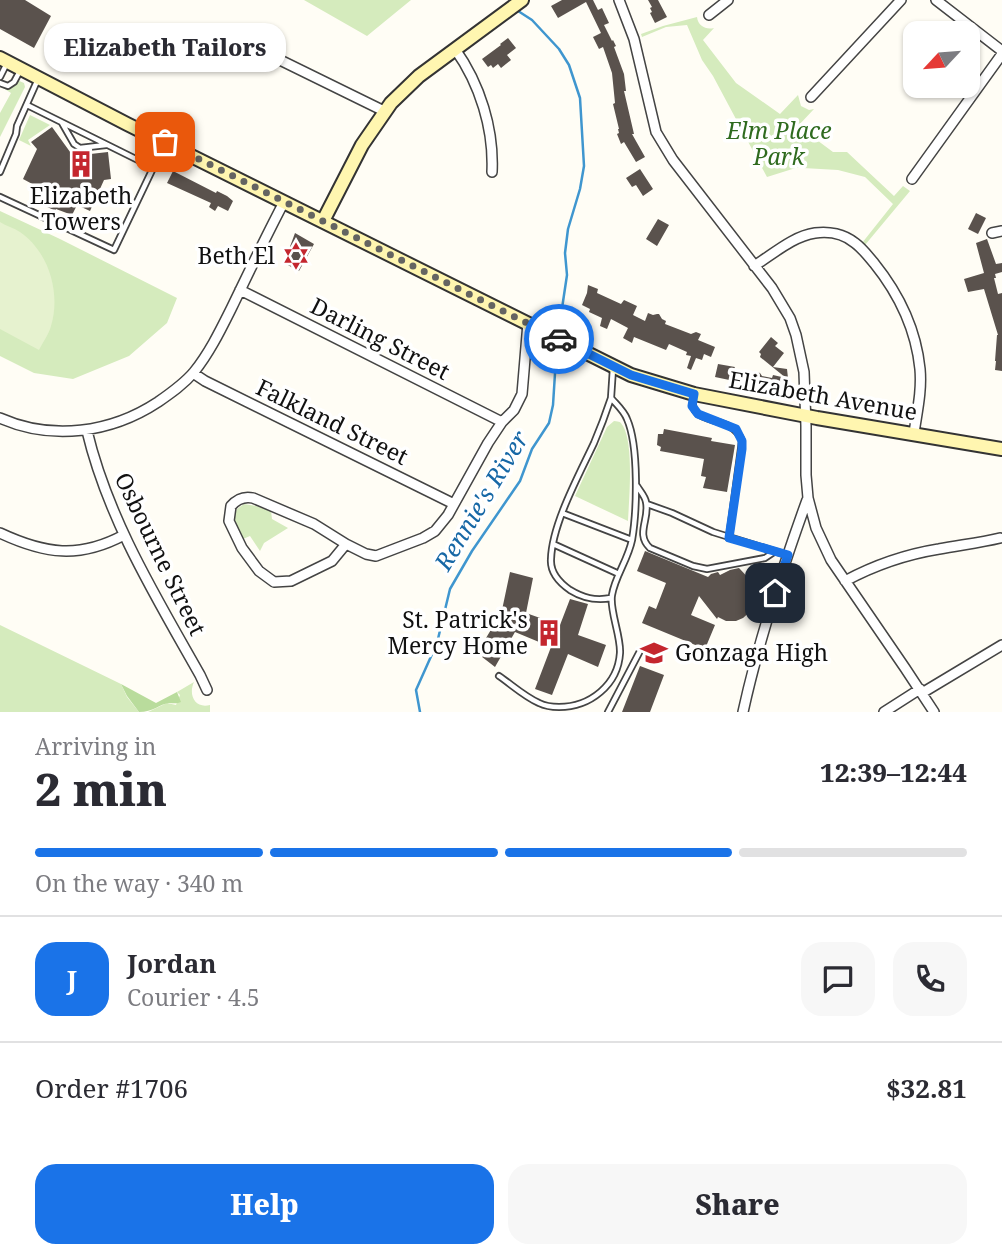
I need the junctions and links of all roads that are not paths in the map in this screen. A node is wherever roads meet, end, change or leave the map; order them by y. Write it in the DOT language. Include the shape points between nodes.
graph roads {
  1 [pos="619,0"];
  2 [pos="728,0"];
  3 [pos="901,0"];
  4 [pos="936,0"];
  5 [pos="521,1"];
  6 [pos="709,15"];
  7 [pos="220,29"];
  8 [pos="455,49"];
  9 [pos="1002,52"];
  10 [pos="4,60"];
  11 [pos="21,69"];
  12 [pos="0,77"];
  13 [pos="38,78"];
  14 [pos="0,83"];
  15 [pos="811,97"];
  16 [pos="27,105"];
  17 [pos="384,111"];
  18 [pos="62,122"];
  19 [pos="165,142"];
  20 [pos="107,145"];
  21 [pos="153,168"];
  22 [pos="0,172"];
  23 [pos="492,172"];
  24 [pos="912,179"];
  25 [pos="0,197"];
  26 [pos="284,202"];
  27 [pos="323,220"];
  28 [pos="1002,231"];
  29 [pos="992,233"];
  30 [pos="754,267"];
  31 [pos="240,290"];
  32 [pos="528,324"];
  33 [pos="613,367"];
  34 [pos="193,373"];
  35 [pos="694,394"];
  36 [pos="611,398"];
  37 [pos="806,416"];
  38 [pos="0,418"];
  39 [pos="502,422"];
  40 [pos="86,431"];
  41 [pos="914,433"];
  42 [pos="1002,449"];
  43 [pos="636,486"];
  44 [pos="808,498"];
  45 [pos="454,504"];
  46 [pos="647,504"];
  47 [pos="562,513"];
  48 [pos="0,533"];
  49 [pos="124,535"];
  50 [pos="729,538"];
  51 [pos="1000,538"];
  52 [pos="632,540"];
  53 [pos="346,544"];
  54 [pos="553,544"];
  55 [pos="774,552"];
  56 [pos="788,555"];
  57 [pos="619,574"];
  58 [pos="845,581"];
  59 [pos="611,598"];
  60 [pos="1002,645"];
  61 [pos="640,651"];
  62 [pos="499,676"];
  63 [pos="207,690"];
  64 [pos="921,691"];
  65 [pos="608,712"];
  66 [pos="743,712"];
  67 [pos="884,712"];
  68 [pos="934,712"];
  1 -- 30 [label="street" via="634,39 656,132"];
  2 -- 6 [label="street"];
  3 -- 15 [label="street"];
  4 -- 9 [label="street"];
  5 -- 8 [label="main road"];
  7 -- 17 [label="street"];
  8 -- 17 [label="main road" via="408,85"];
  8 -- 23 [label="street" via="483,108"];
  9 -- 24 [label="street"];
  10 -- 11 [label="main road, Elizabeth Avenue"];
  10 -- 12 [label="lane"];
  11 -- 13 [label="main road, Elizabeth Avenue"];
  11 -- 14 [label="lane" via="11,85"];
  13 -- 16 [label="lane"];
  13 -- 19 [label="main road, Elizabeth Avenue"];
  16 -- 18 [label="lane"];
  16 -- 22 [label="lane"];
  17 -- 27 [label="main road"];
  18 -- 20 [label="lane"];
  18 -- 20 [label="lane" via="80,148"];
  19 -- 21 [label="lane"];
  19 -- 26 [label="main road, Elizabeth Avenue"];
  20 -- 21 [label="lane"];
  21 -- 25 [label="lane" via="114,250"];
  26 -- 27 [label="main road, Elizabeth Avenue"];
  26 -- 31 [label="street"];
  27 -- 32 [label="main road, Elizabeth Avenue"];
  28 -- 29 [label="street"];
  30 -- 37 [label="street" via="782,305 796,335 803,361"];
  30 -- 41 [label="street" via="813,233 837,234 865,252 891,286 915,341 920,371"];
  31 -- 34 [label="street"];
  31 -- 39 [label="street, Darling Street"];
  32 -- 33 [label="main road, Elizabeth Avenue"];
  32 -- 39 [label="street" via="522,394"];
  33 -- 35 [label="main road, Elizabeth Avenue"];
  33 -- 36 [label="lane"];
  34 -- 40 [label="street" via="139,413"];
  34 -- 45 [label="street, Falkland Street"];
  35 -- 37 [label="main road, Elizabeth Avenue"];
  35 -- 50 [label="lane" via="695,412 733,427 742,441"];
  36 -- 43 [label="lane" via="626,416 632,433"];
  36 -- 47 [label="lane"];
  37 -- 41 [label="main road, Elizabeth Avenue"];
  37 -- 44 [label="street"];
  38 -- 40 [label="street" via="28,428"];
  39 -- 45 [label="street"];
  40 -- 49 [label="street, Osbourne Street"];
  41 -- 42 [label="main road, Elizabeth Avenue"];
  43 -- 46 [label="lane"];
  43 -- 52 [label="lane"];
  44 -- 56 [label="street"];
  44 -- 58 [label="street" via="821,541"];
  45 -- 53 [label="street" via="435,531 383,554 371,556"];
  46 -- 50 [label="lane"];
  46 -- 55 [label="lane" via="645,543 693,566 724,567"];
  47 -- 52 [label="lane"];
  47 -- 54 [label="lane"];
  48 -- 49 [label="street" via="23,544 68,552 88,550"];
  49 -- 63 [label="street, Osbourne Street"];
  50 -- 55 [label="lane"];
  51 -- 58 [label="street" via="910,556"];
  52 -- 57 [label="lane"];
  53 -- 53 [label="street" via="304,519 253,498 240,498 230,506 229,521 242,548 274,582 290,581 323,566"];
  54 -- 57 [label="lane"];
  54 -- 59 [label="lane" via="550,561 556,578 578,595"];
  55 -- 56 [label="lane"];
  56 -- 66 [label="street" via="754,660"];
  57 -- 59 [label="lane"];
  58 -- 64 [label="street"];
  59 -- 62 [label="lane" via="620,652 618,667 604,690 581,704 551,707 539,704"];
  60 -- 64 [label="street"];
  61 -- 65 [label="lane"];
  64 -- 67 [label="street"];
  64 -- 68 [label="street"];
}
